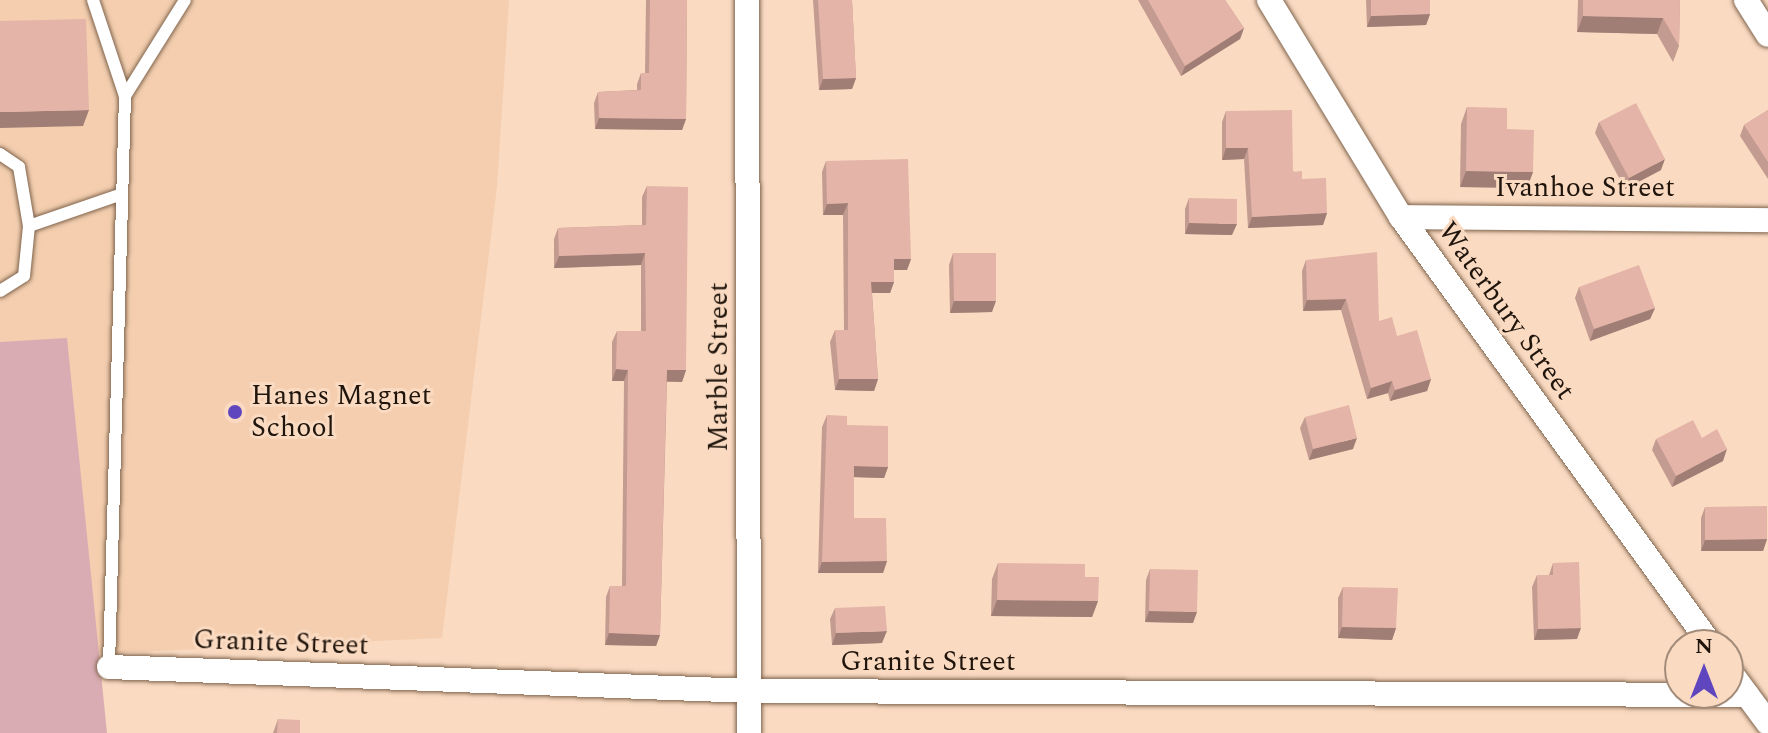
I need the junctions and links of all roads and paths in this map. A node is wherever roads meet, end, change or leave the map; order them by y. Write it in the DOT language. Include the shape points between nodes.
graph roads {
  1 [pos="93,0"];
  2 [pos="185,0"];
  3 [pos="747,0"];
  4 [pos="1269,0"];
  5 [pos="1756,9"];
  6 [pos="1768,35"];
  7 [pos="125,96"];
  8 [pos="0,154"];
  9 [pos="119,195"];
  10 [pos="1401,217"];
  11 [pos="1768,220"];
  12 [pos="29,226"];
  13 [pos="0,291"];
  14 [pos="1699,629"];
  15 [pos="109,667"];
  16 [pos="751,691"];
  17 [pos="1744,691"];
  18 [pos="1747,695"];
  19 [pos="1768,723"];
  20 [pos="749,733"];
  1 -- 7 [label="lane"];
  2 -- 7 [label="lane"];
  3 -- 16 [label="street, Marble Street"];
  4 -- 10 [label="street, Waterbury Street"];
  5 -- 6 [label="street"];
  7 -- 9 [label="lane"];
  8 -- 12 [label="lane" via="19,167"];
  9 -- 12 [label="lane"];
  9 -- 15 [label="lane"];
  10 -- 11 [label="street, Ivanhoe Street"];
  10 -- 14 [label="street, Waterbury Street"];
  12 -- 13 [label="lane" via="24,276"];
  15 -- 16 [label="street, Granite Street"];
  16 -- 18 [label="street, Granite Street"];
  16 -- 20 [label="street, Marble Street"];
  17 -- 18 [label="street"];
  18 -- 19 [label="street"];
}
